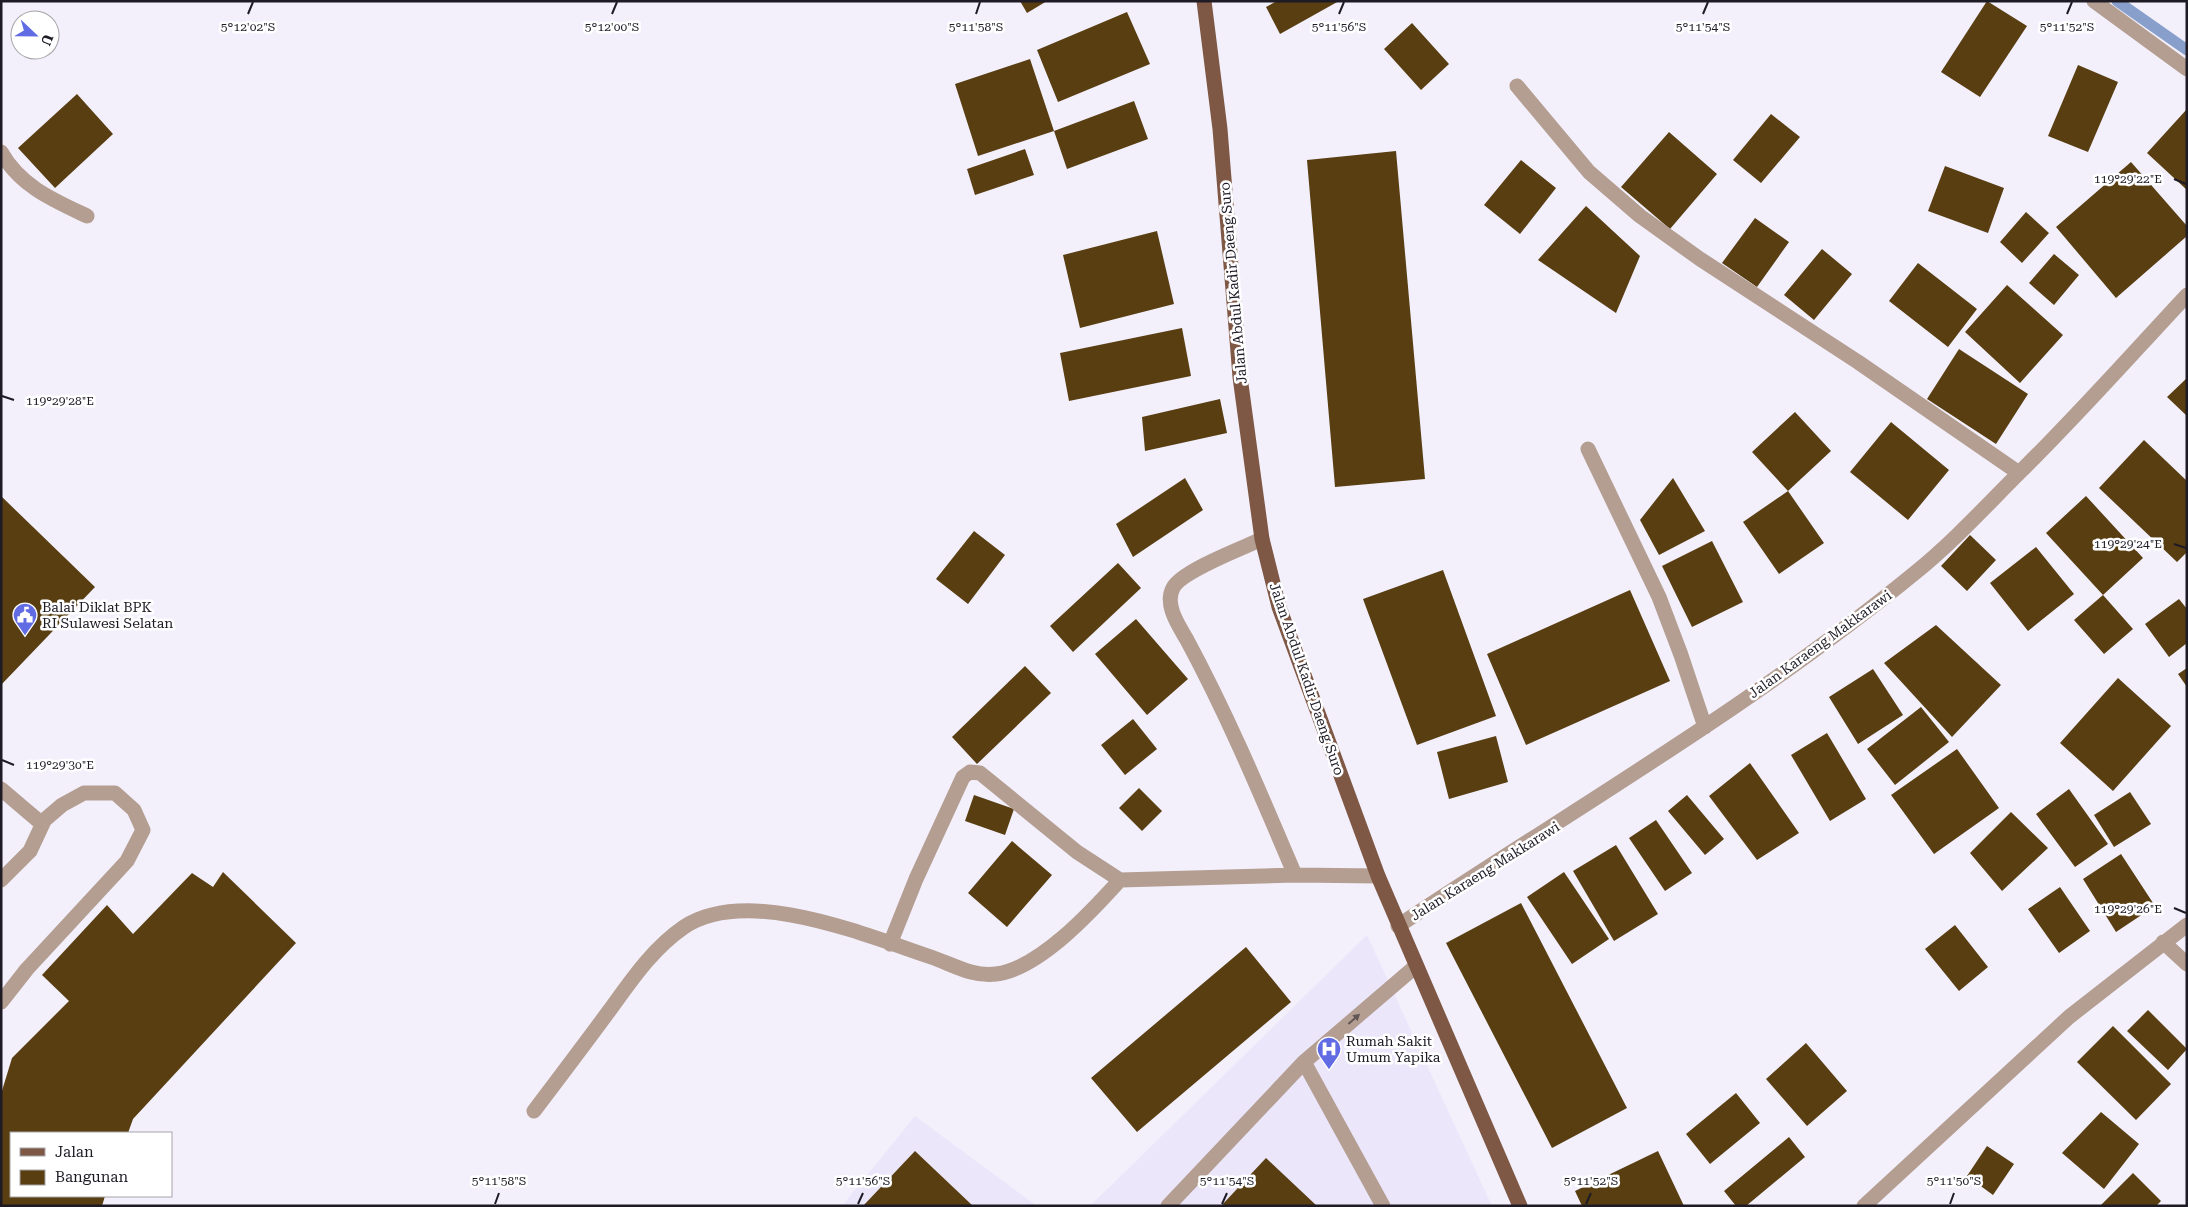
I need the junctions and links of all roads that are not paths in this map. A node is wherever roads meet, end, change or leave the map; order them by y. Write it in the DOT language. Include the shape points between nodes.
graph roads {
  1 [pos="1204,1"];
  2 [pos="2094,1"];
  3 [pos="2187,69"];
  4 [pos="1517,86"];
  5 [pos="1,152"];
  6 [pos="87,216"];
  7 [pos="2187,296"];
  8 [pos="1588,449"];
  9 [pos="2019,473"];
  10 [pos="1262,539"];
  11 [pos="1705,727"];
  12 [pos="1,790"];
  13 [pos="44,820"];
  14 [pos="1296,875"];
  15 [pos="1378,876"];
  16 [pos="1,880"];
  17 [pos="1120,880"];
  18 [pos="2187,925"];
  19 [pos="1398,926"];
  20 [pos="2163,942"];
  21 [pos="890,944"];
  22 [pos="2187,964"];
  23 [pos="1416,966"];
  24 [pos="1,1002"];
  25 [pos="1304,1062"];
  26 [pos="534,1111"];
  27 [pos="1168,1206"];
  28 [pos="1383,1206"];
  29 [pos="1520,1206"];
  30 [pos="1864,1206"];
  1 -- 10 [label="main road, Jalan Abdul Kadir Daeng Suro" via="1220,128 1240,378"];
  2 -- 3 [label="street"];
  4 -- 9 [label="street" via="1589,172 1640,216"];
  5 -- 6 [label="street" via="24,183"];
  7 -- 9 [label="street, Jalan Karaeng Makkarawi"];
  8 -- 11 [label="street" via="1659,597"];
  9 -- 11 [label="street, Jalan Karaeng Makkarawi" via="1952,541 1916,572"];
  10 -- 14 [label="street" via="1180,579 1172,588 1170,602 1175,619 1241,746"];
  10 -- 15 [label="main road, Jalan Abdul Kadir Daeng Suro" via="1279,607"];
  11 -- 19 [label="street, Jalan Karaeng Makkarawi"];
  12 -- 13 [label="street" via="41,823"];
  13 -- 16 [label="street" via="30,851"];
  13 -- 24 [label="street" via="84,793 115,794 134,810 143,830 127,861 26,968"];
  14 -- 15 [label="street"];
  14 -- 17 [label="street"];
  15 -- 19 [label="main road, Jalan Abdul Kadir Daeng Suro"];
  17 -- 21 [label="street" via="1090,914 1060,938 1024,965 995,974 966,971"];
  17 -- 21 [label="street" via="1077,852 980,773 970,772 963,777 952,798"];
  18 -- 20 [label="street"];
  19 -- 23 [label="main road, Jalan Abdul Kadir Daeng Suro"];
  20 -- 22 [label="street"];
  20 -- 30 [label="street" via="2069,1017"];
  21 -- 26 [label="street" via="799,915 756,910 722,911 684,926 650,956"];
  25 -- 23 [label="street, one-way"];
  23 -- 29 [label="main road, Jalan Abdul Kadir Daeng Suro"];
  25 -- 27 [label="street"];
  25 -- 28 [label="street"];
}
